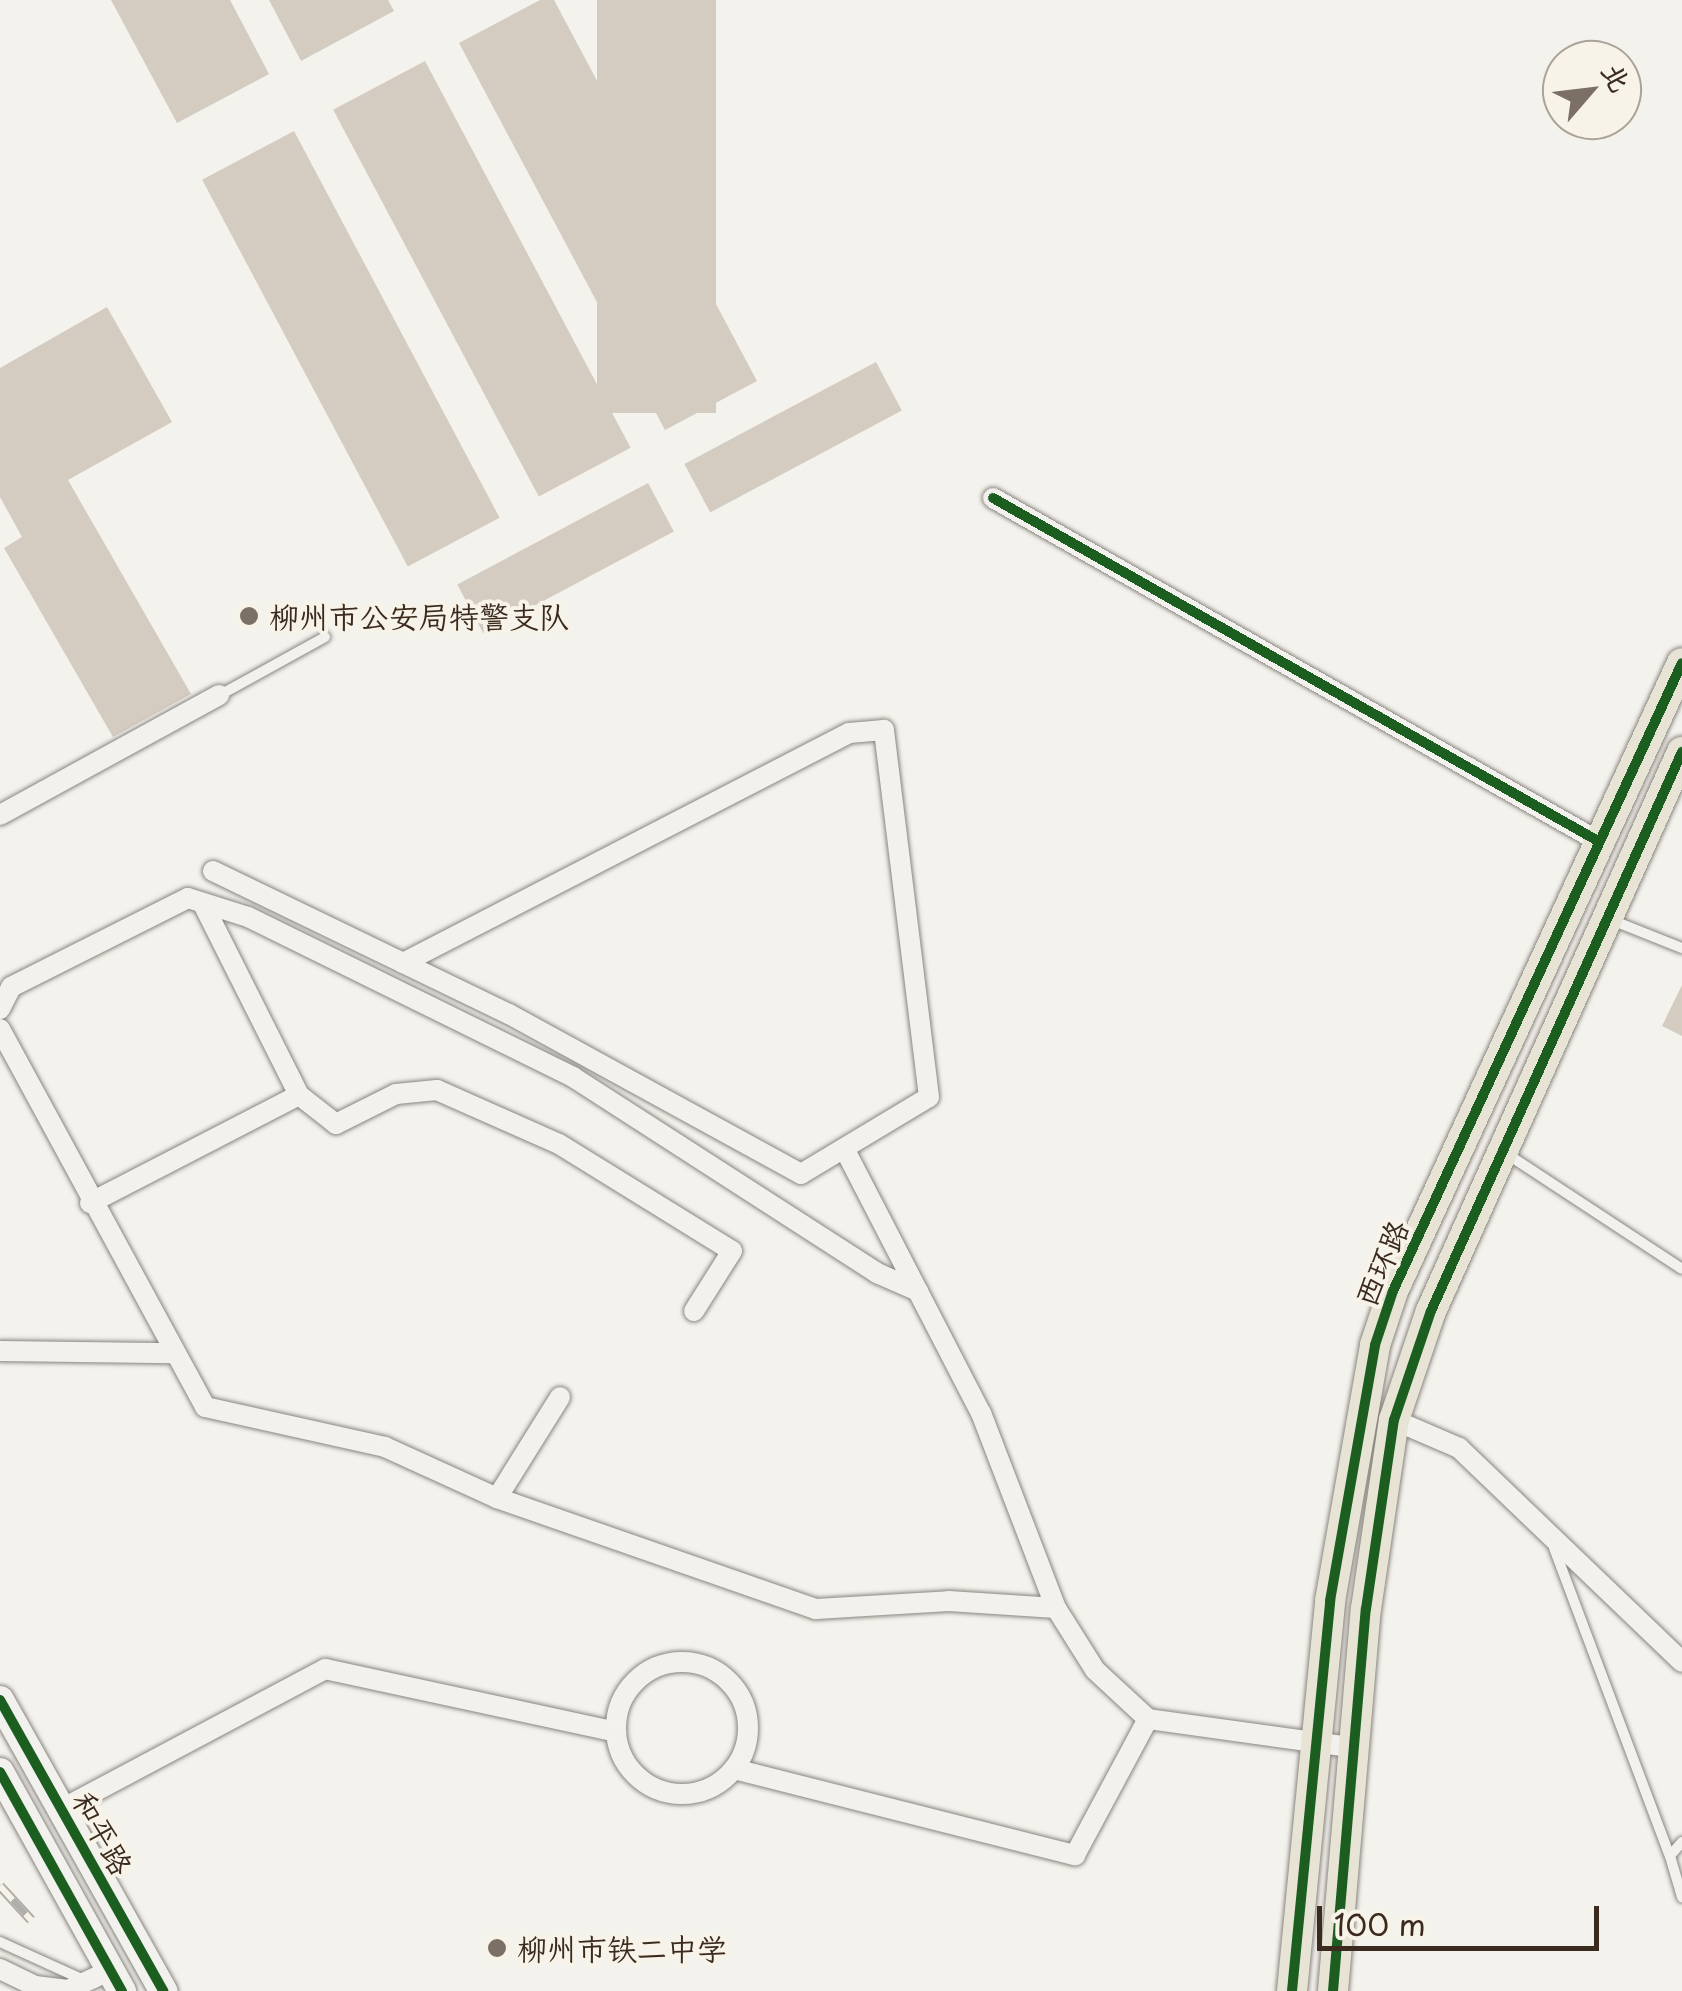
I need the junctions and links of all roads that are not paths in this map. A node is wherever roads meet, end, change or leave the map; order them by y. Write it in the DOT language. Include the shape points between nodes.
graph roads {
  1 [pos="993,498"];
  2 [pos="325,637"];
  3 [pos="1682,662"];
  4 [pos="219,695"];
  5 [pos="1682,752"];
  6 [pos="0,816"];
  7 [pos="1598,841"];
  8 [pos="212,871"];
  9 [pos="204,906"];
  10 [pos="1606,919"];
  11 [pos="1682,948"];
  12 [pos="403,963"];
  13 [pos="0,1009"];
  14 [pos="0,1029"];
  15 [pos="300,1094"];
  16 [pos="845,1150"];
  17 [pos="1502,1151"];
  18 [pos="90,1202"];
  19 [pos="1682,1268"];
  20 [pos="918,1291"];
  21 [pos="694,1311"];
  22 [pos="0,1351"];
  23 [pos="175,1353"];
  24 [pos="560,1396"];
  25 [pos="1394,1420"];
  26 [pos="497,1498"];
  27 [pos="1550,1538"];
  28 [pos="1056,1608"];
  29 [pos="1682,1662"];
  30 [pos="0,1700"];
  31 [pos="1148,1719"];
  32 [pos="616,1732"];
  33 [pos="1318,1742"];
  34 [pos="1356,1748"];
  35 [pos="734,1769"];
  36 [pos="0,1772"];
  37 [pos="62,1809"];
  38 [pos="1682,1842"];
  39 [pos="1670,1856"];
  40 [pos="1682,1897"];
  41 [pos="0,1942"];
  42 [pos="0,1969"];
  43 [pos="91,1985"];
  44 [pos="162,1991"];
  45 [pos="1292,1991"];
  46 [pos="1333,1991"];
  1 -- 7 [label="street"];
  2 -- 4 [label="lane"];
  3 -- 7 [label="main road, 西环路"];
  4 -- 6 [label="street"];
  5 -- 10 [label="main road"];
  7 -- 33 [label="main road, 西环路" via="1393,1291 1375,1346 1330,1601"];
  8 -- 12 [label="street"];
  9 -- 13 [label="street" via="188,898 11,987"];
  9 -- 15 [label="street"];
  9 -- 20 [label="street" via="248,917 574,1077 876,1273"];
  10 -- 11 [label="lane"];
  10 -- 17 [label="main road"];
  12 -- 16 [label="street" via="801,1174"];
  12 -- 16 [label="street" via="850,733 884,730 929,1097"];
  14 -- 18 [label="street"];
  15 -- 18 [label="street"];
  15 -- 21 [label="street" via="336,1124 396,1094 437,1090 559,1144 732,1251"];
  16 -- 20 [label="street"];
  17 -- 19 [label="lane"];
  17 -- 25 [label="main road" via="1410,1362"];
  18 -- 23 [label="street"];
  20 -- 28 [label="street" via="981,1413"];
  22 -- 23 [label="street"];
  23 -- 26 [label="street" via="205,1406 385,1447"];
  24 -- 26 [label="street"];
  25 -- 27 [label="street" via="1459,1448"];
  25 -- 34 [label="main road" via="1366,1608"];
  26 -- 28 [label="street" via="816,1608 949,1601"];
  27 -- 29 [label="street"];
  27 -- 39 [label="lane"];
  28 -- 31 [label="street" via="1095,1670"];
  30 -- 37 [label="main road, 和平路"];
  31 -- 33 [label="street"];
  31 -- 35 [label="street" via="1075,1855"];
  32 -- 35 [label="street" via="634,1773 663,1790 696,1793"];
  32 -- 35 [label="street" via="619,1709 642,1676 660,1666 701,1664 735,1688 744,1706 745,1749"];
  32 -- 37 [label="street" via="324,1669"];
  33 -- 34 [label="street"];
  33 -- 45 [label="main road, 西环路"];
  34 -- 46 [label="main road"];
  36 -- 43 [label="main road, 和平路"];
  37 -- 44 [label="main road, 和平路"];
  38 -- 39 [label="lane"];
  39 -- 40 [label="lane"];
  41 -- 43 [label="lane"];
  42 -- 43 [label="street" via="36,1986"];
}
